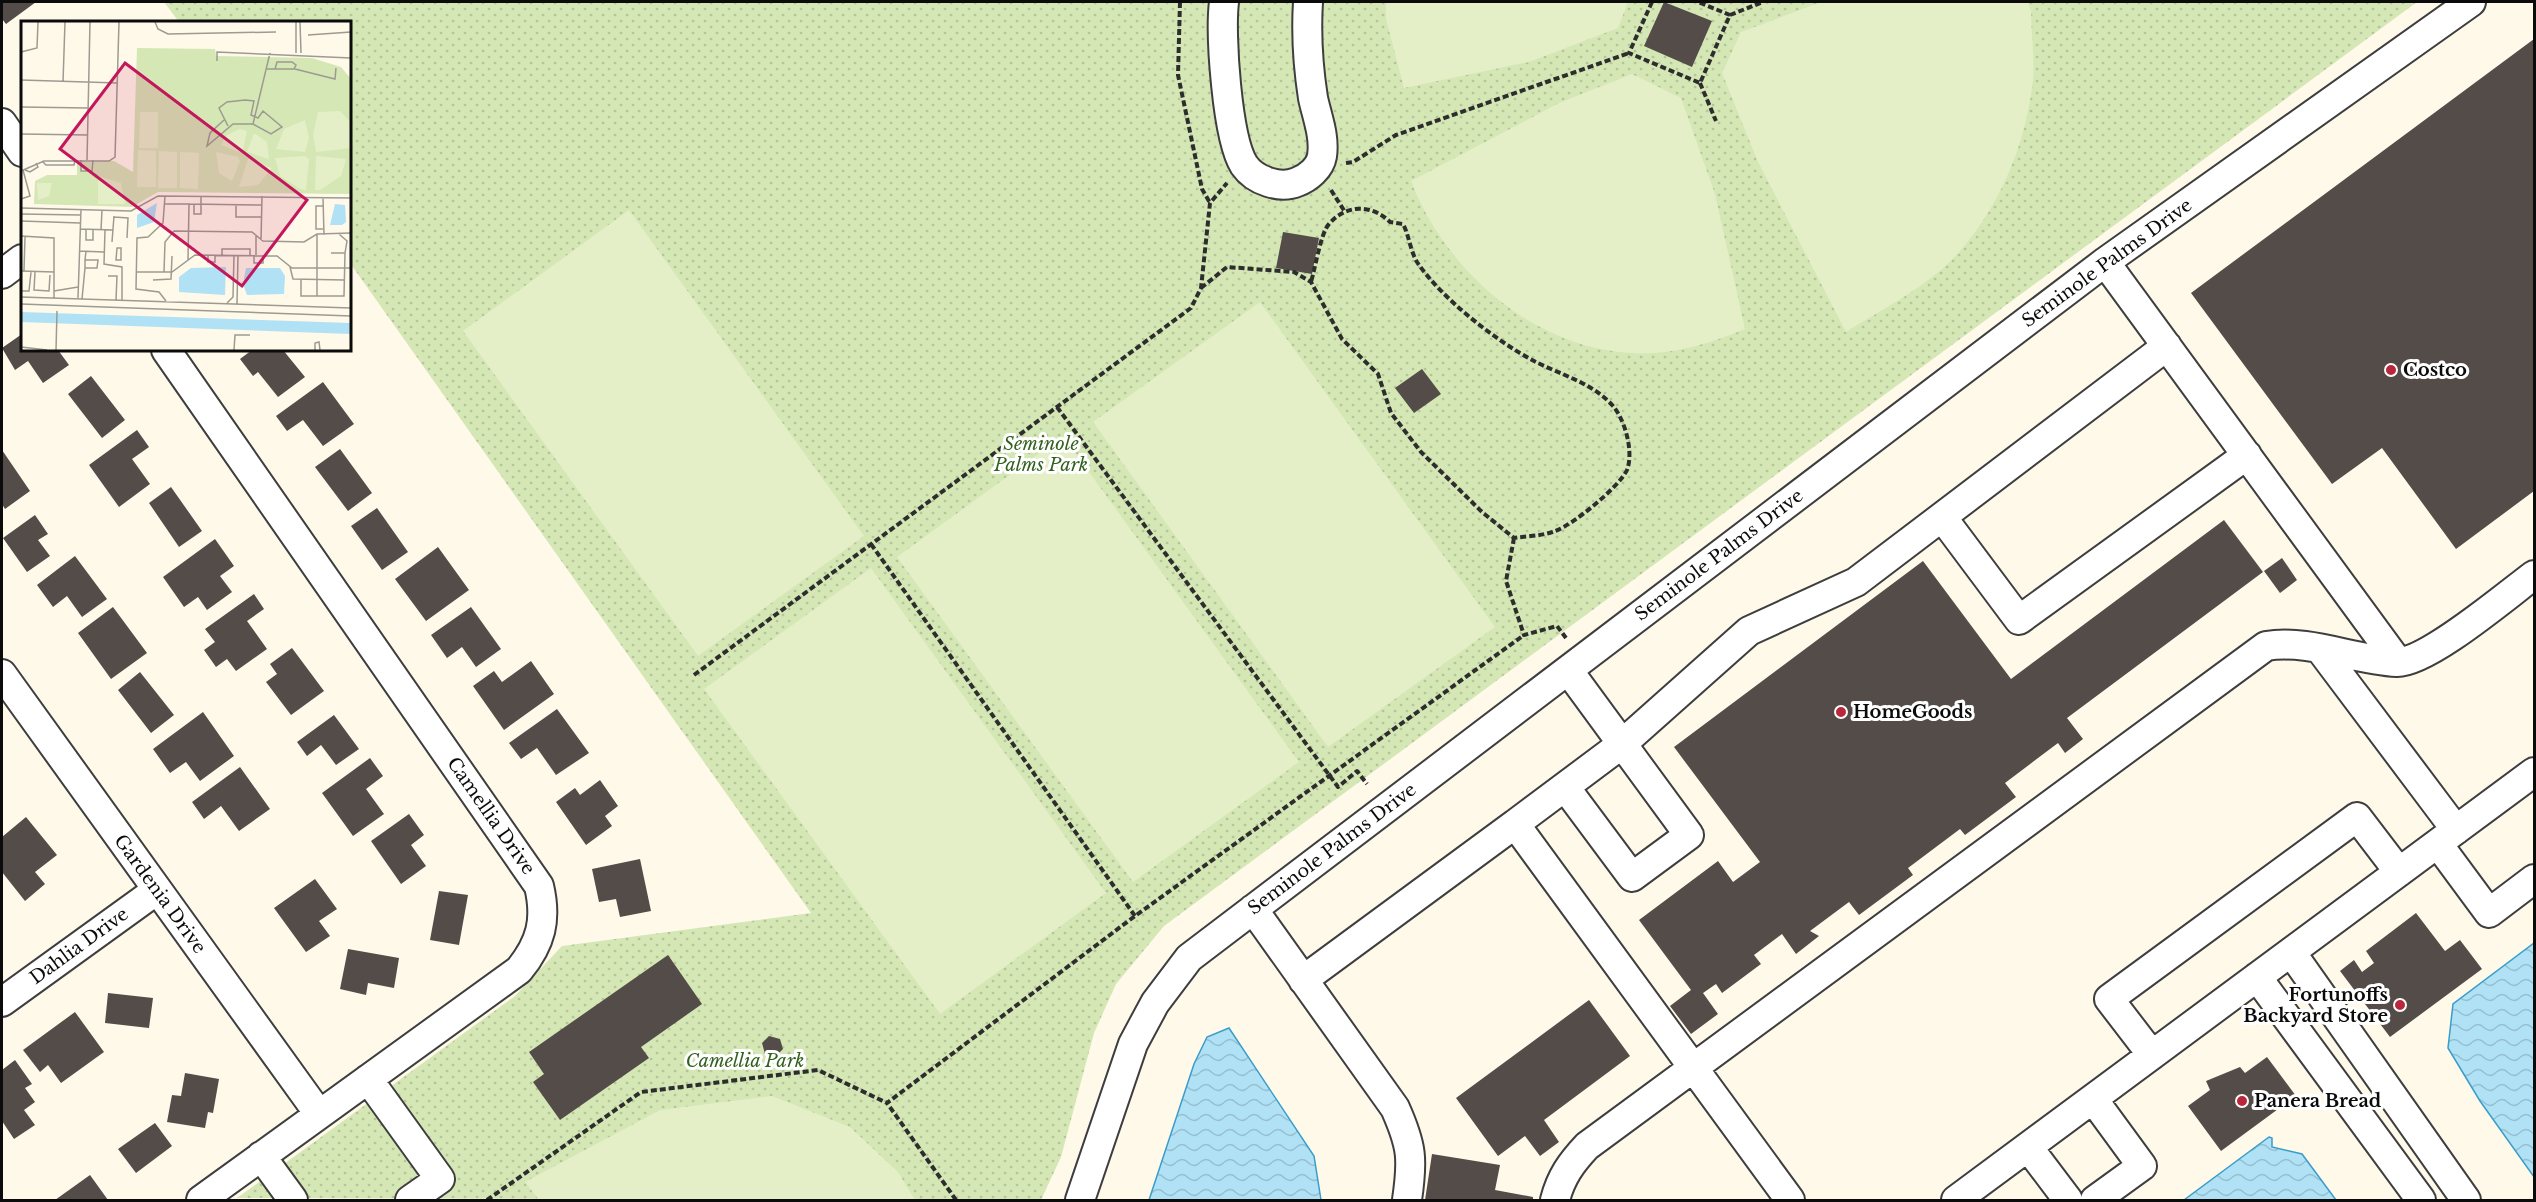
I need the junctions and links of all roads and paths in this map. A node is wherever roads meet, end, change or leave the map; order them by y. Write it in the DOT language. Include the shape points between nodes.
graph roads {
  1 [pos="1180,2"];
  2 [pos="1224,2"];
  3 [pos="1308,2"];
  4 [pos="1652,2"];
  5 [pos="1698,2"];
  6 [pos="1763,2"];
  7 [pos="2471,2"];
  8 [pos="1730,15"];
  9 [pos="1629,53"];
  10 [pos="1701,84"];
  11 [pos="1716,121"];
  12 [pos="2,123"];
  13 [pos="21,151"];
  14 [pos="1244,164"];
  15 [pos="1317,168"];
  16 [pos="1210,203"];
  17 [pos="21,260"];
  18 [pos="2105,262"];
  19 [pos="2,274"];
  20 [pos="1311,282"];
  21 [pos="1201,288"];
  22 [pos="2167,346"];
  23 [pos="167,351"];
  24 [pos="1057,407"];
  25 [pos="2247,455"];
  26 [pos="1942,517"];
  27 [pos="1514,538"];
  28 [pos="871,544"];
  29 [pos="2535,575"];
  30 [pos="1524,634"];
  31 [pos="1566,639"];
  32 [pos="2320,649"];
  33 [pos="2398,662"];
  34 [pos="1568,670"];
  35 [pos="2,674"];
  36 [pos="694,675"];
  37 [pos="1622,744"];
  38 [pos="1331,774"];
  39 [pos="1367,784"];
  40 [pos="2530,784"];
  41 [pos="1565,787"];
  42 [pos="1515,824"];
  43 [pos="2447,837"];
  44 [pos="2399,872"];
  45 [pos="2535,879"];
  46 [pos="157,890"];
  47 [pos="1252,909"];
  48 [pos="1135,916"];
  49 [pos="2291,952"];
  50 [pos="2258,977"];
  51 [pos="1304,980"];
  52 [pos="2,1002"];
  53 [pos="2152,1055"];
  54 [pos="1693,1068"];
  55 [pos="368,1079"];
  56 [pos="2093,1099"];
  57 [pos="887,1102"];
  58 [pos="319,1114"];
  59 [pos="2028,1147"];
  60 [pos="261,1156"];
  61 [pos="206,1199"];
  62 [pos="294,1200"];
  63 [pos="411,1200"];
  64 [pos="487,1200"];
  65 [pos="956,1200"];
  66 [pos="1080,1200"];
  67 [pos="1407,1200"];
  68 [pos="1555,1200"];
  69 [pos="1790,1200"];
  70 [pos="1956,1200"];
  71 [pos="2068,1200"];
  72 [pos="2095,1200"];
  73 [pos="2421,1200"];
  74 [pos="2466,1200"];
  1 -- 16 [label="path" via="1178,75 1202,189"];
  2 -- 14 [label="street" via="1230,110"];
  3 -- 15 [label="street" via="1309,64 1322,133 1322,158"];
  4 -- 9 [label="path"];
  5 -- 8 [label="path"];
  6 -- 8 [label="path"];
  7 -- 18 [label="street, Seminole Palms Drive"];
  8 -- 10 [label="path"];
  9 -- 10 [label="path"];
  9 -- 15 [label="path" via="1396,135 1353,162"];
  10 -- 11 [label="path"];
  12 -- 13 [label="street"];
  14 -- 15 [label="street" via="1255,176 1281,185 1296,183"];
  14 -- 16 [label="path"];
  16 -- 21 [label="path"];
  17 -- 19 [label="street"];
  18 -- 22 [label="street"];
  18 -- 34 [label="street, Seminole Palms Drive"];
  20 -- 21 [label="path" via="1294,273 1227,267"];
  20 -- 27 [label="path" via="1342,339 1378,375 1391,413 1421,452"];
  20 -- 27 [label="path" via="1327,225 1359,207 1381,213 1390,222 1403,224 1416,260 1437,285 1494,336 1534,361 1592,388 1612,405 1629,439 1627,470 1595,506 1555,531"];
  21 -- 24 [label="path" via="1191,308"];
  22 -- 25 [label="street"];
  22 -- 26 [label="street"];
  23 -- 55 [label="street, Camellia Drive" via="539,886 543,921 539,939 519,970"];
  24 -- 28 [label="path"];
  24 -- 38 [label="path"];
  25 -- 26 [label="street" via="2019,620"];
  25 -- 33 [label="street"];
  26 -- 37 [label="street" via="1856,582 1749,631"];
  27 -- 30 [label="path" via="1506,581"];
  28 -- 36 [label="path"];
  28 -- 48 [label="path"];
  29 -- 33 [label="street" via="2425,655"];
  30 -- 31 [label="path" via="1557,626"];
  30 -- 38 [label="path"];
  32 -- 33 [label="street"];
  32 -- 43 [label="street"];
  32 -- 54 [label="street" via="2282,643 2266,646"];
  34 -- 37 [label="street"];
  34 -- 47 [label="street, Seminole Palms Drive"];
  35 -- 46 [label="street, Gardenia Drive"];
  37 -- 41 [label="street"];
  37 -- 41 [label="street" via="1689,835 1632,877"];
  38 -- 39 [label="path" via="1338,787 1357,771"];
  38 -- 48 [label="path"];
  40 -- 43 [label="street"];
  41 -- 42 [label="street"];
  42 -- 51 [label="street"];
  42 -- 54 [label="street"];
  43 -- 44 [label="street"];
  43 -- 45 [label="street" via="2489,913"];
  44 -- 49 [label="street"];
  44 -- 53 [label="street" via="2358,817 2109,999"];
  46 -- 52 [label="street, Dahlia Drive"];
  46 -- 58 [label="street, Gardenia Drive"];
  47 -- 51 [label="street"];
  47 -- 66 [label="street, Seminole Palms Drive" via="1189,958 1155,1003 1133,1044"];
  48 -- 57 [label="path"];
  49 -- 50 [label="street"];
  49 -- 74 [label="street"];
  50 -- 53 [label="street"];
  50 -- 73 [label="street"];
  51 -- 67 [label="street" via="1395,1108 1409,1139 1412,1166"];
  53 -- 56 [label="street"];
  54 -- 68 [label="street" via="1587,1146 1566,1171"];
  54 -- 69 [label="street"];
  55 -- 58 [label="street, Camellia Drive"];
  55 -- 63 [label="street" via="441,1179"];
  56 -- 59 [label="street"];
  56 -- 72 [label="street" via="2142,1166"];
  57 -- 64 [label="path" via="818,1070 641,1092"];
  57 -- 65 [label="path"];
  58 -- 60 [label="street, Camellia Drive"];
  59 -- 70 [label="street"];
  59 -- 71 [label="street"];
  60 -- 61 [label="street, Camellia Drive"];
  60 -- 62 [label="street"];
}
